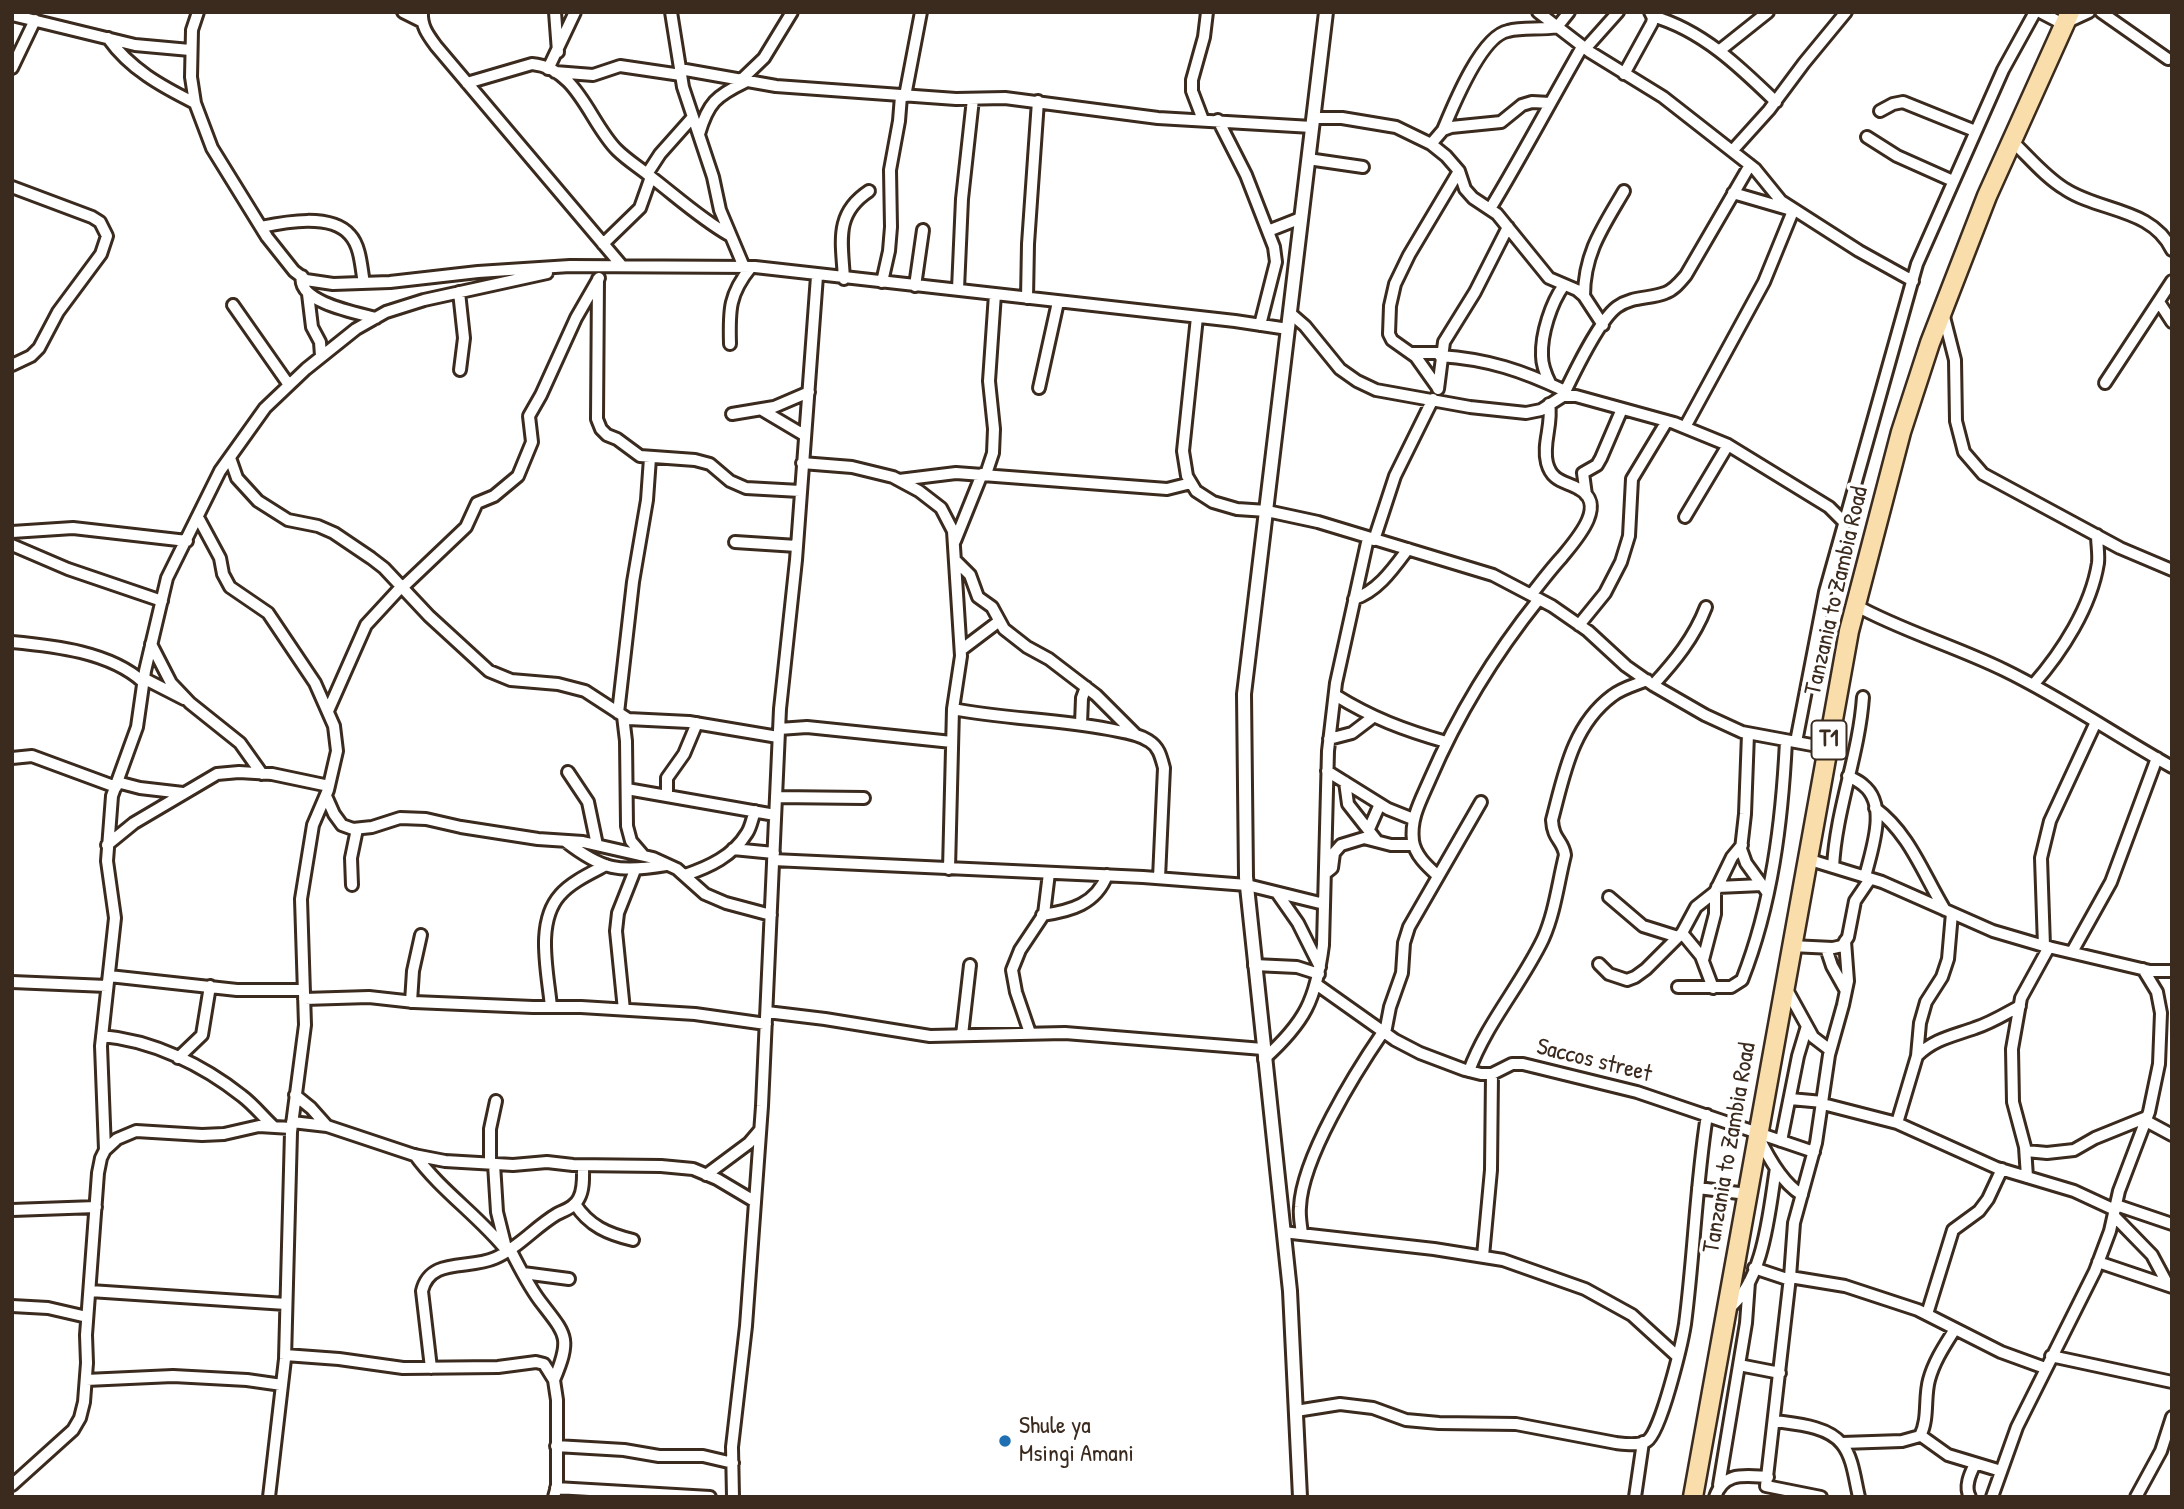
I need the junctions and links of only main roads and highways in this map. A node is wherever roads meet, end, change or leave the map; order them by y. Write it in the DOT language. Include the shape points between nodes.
graph roads {
  1 [pos="2067,18"];
  2 [pos="1693,1497"];
  1 -- 2 [label="highway, Tanzania to Zambia Road / T1" via="1942,310 1901,432 1856,605"];
}
